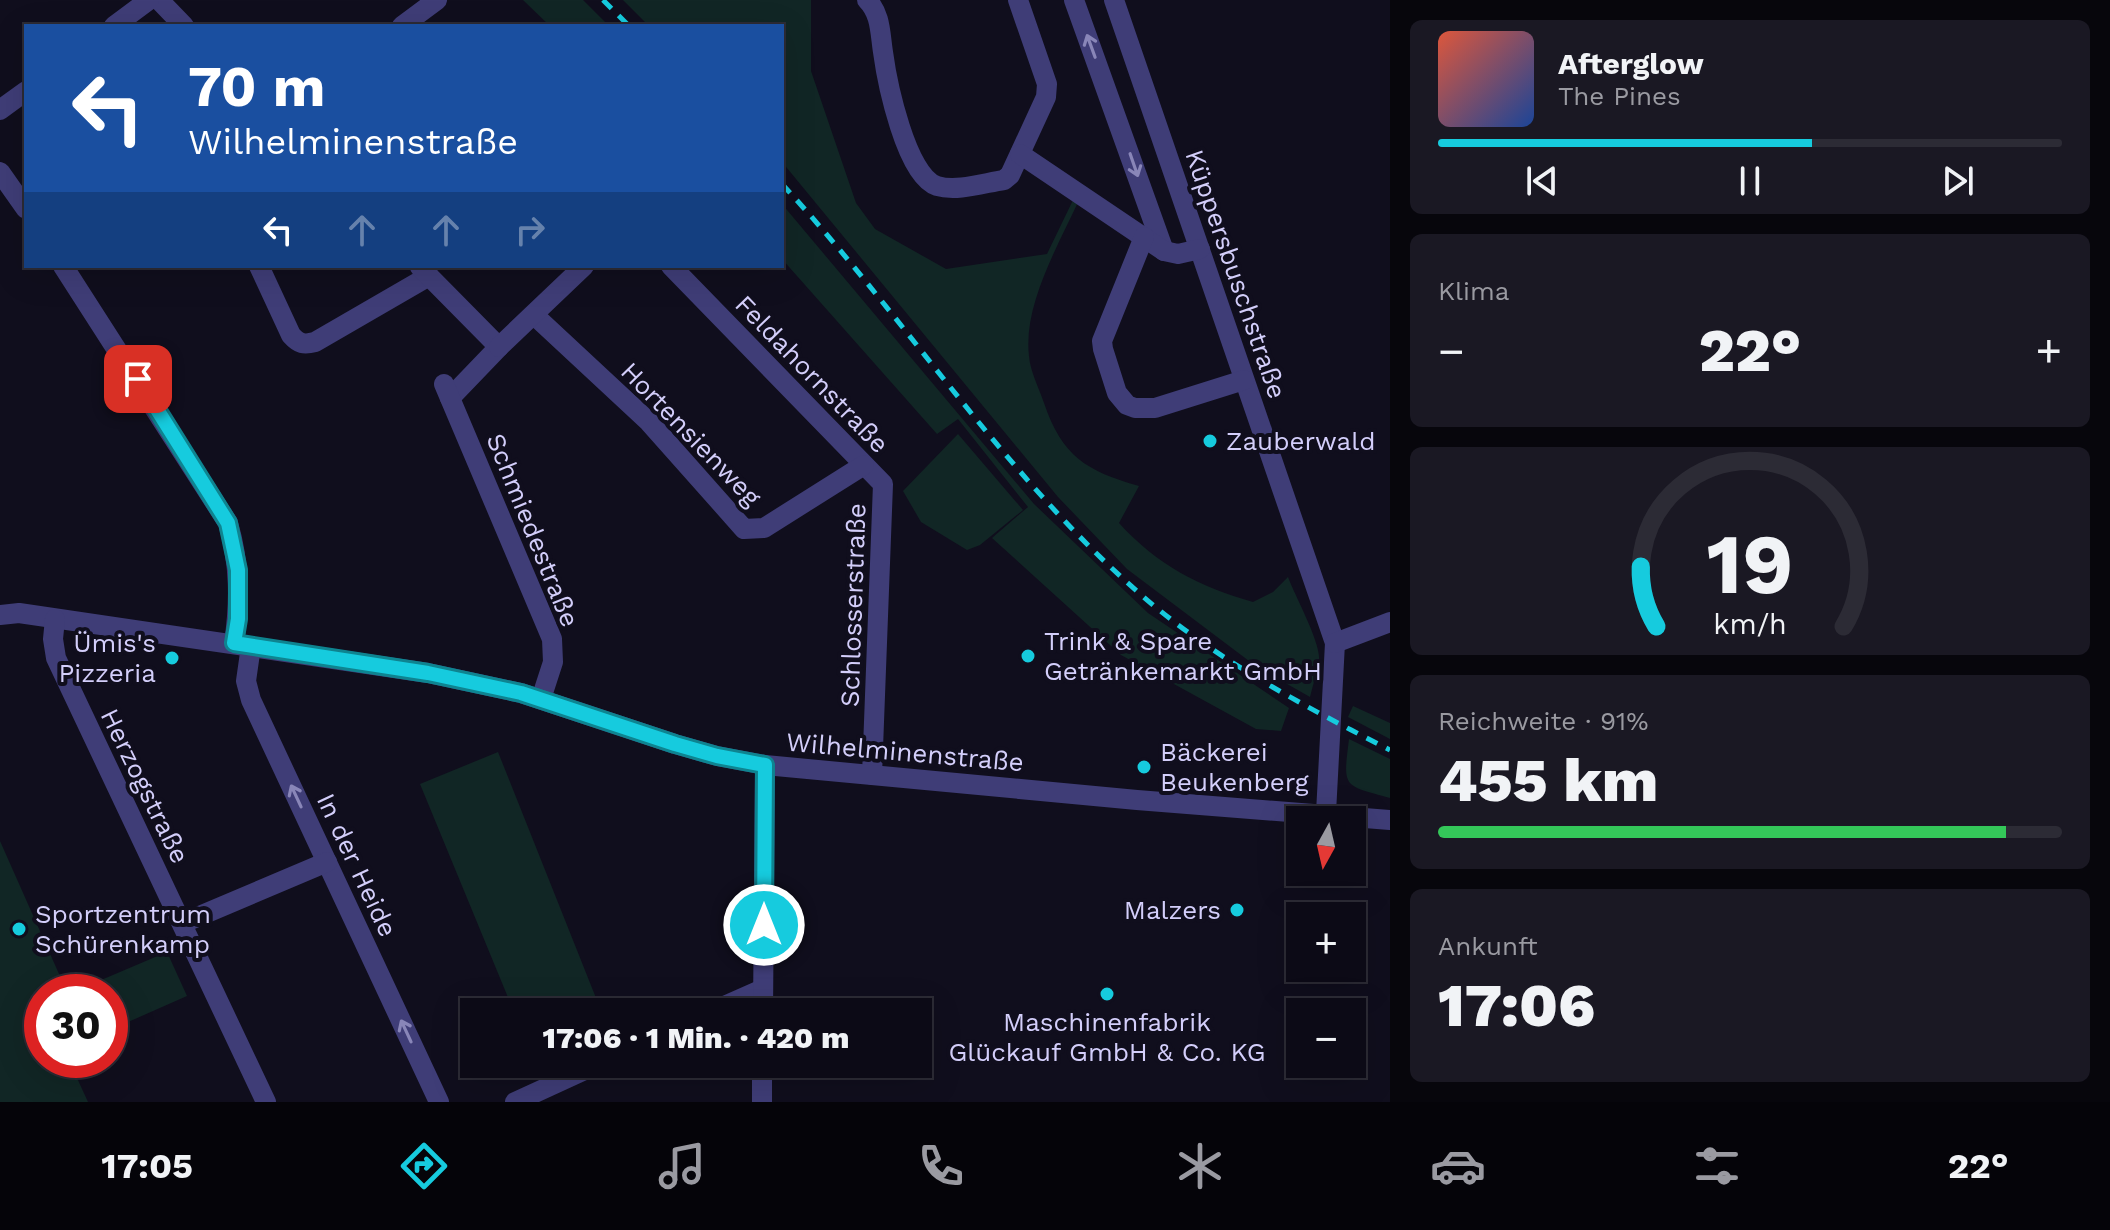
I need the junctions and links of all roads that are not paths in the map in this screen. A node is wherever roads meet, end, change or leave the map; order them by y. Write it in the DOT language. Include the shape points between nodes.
graph roads {
  1 [pos="149,0"];
  2 [pos="159,0"];
  3 [pos="867,0"];
  4 [pos="1018,0"];
  5 [pos="1074,0"];
  6 [pos="1114,0"];
  7 [pos="430,6"];
  8 [pos="117,24"];
  9 [pos="182,24"];
  10 [pos="405,24"];
  11 [pos="1141,79"];
  12 [pos="24,92"];
  13 [pos="1108,92"];
  14 [pos="0,110"];
  15 [pos="1020,154"];
  16 [pos="0,172"];
  17 [pos="24,206"];
  18 [pos="1144,237"];
  19 [pos="1200,249"];
  20 [pos="1164,251"];
  21 [pos="64,268"];
  22 [pos="260,268"];
  23 [pos="582,268"];
  24 [pos="673,268"];
  25 [pos="424,271"];
  26 [pos="534,315"];
  27 [pos="499,347"];
  28 [pos="1244,380"];
  29 [pos="864,465"];
  30 [pos="883,484"];
  31 [pos="0,615"];
  32 [pos="55,619"];
  33 [pos="1390,622"];
  34 [pos="1335,643"];
  35 [pos="242,645"];
  36 [pos="541,699"];
  37 [pos="765,765"];
  38 [pos="872,775"];
  39 [pos="1326,806"];
  40 [pos="1286,810"];
  41 [pos="1366,817"];
  42 [pos="1390,820"];
  43 [pos="327,862"];
  44 [pos="183,923"];
  45 [pos="763,989"];
  46 [pos="743,998"];
  47 [pos="763,998"];
  48 [pos="567,1078"];
  49 [pos="762,1078"];
  50 [pos="266,1102"];
  51 [pos="439,1102"];
  52 [pos="515,1102"];
  53 [pos="762,1102"];
  1 -- 8 [label="street"];
  2 -- 9 [label="street"];
  3 -- 15 [label="street" via="878,13 886,77 913,162 924,179 950,188 1004,180"];
  4 -- 15 [label="street" via="1047,84"];
  13 -- 5 [label="street, one-way"];
  6 -- 11 [label="street, Küppersbuschstraße"];
  7 -- 10 [label="street"];
  11 -- 13 [label="street"];
  11 -- 19 [label="street, Küppersbuschstraße"];
  12 -- 14 [label="street"];
  13 -- 20 [label="street, one-way"];
  15 -- 18 [label="street"];
  16 -- 17 [label="street"];
  18 -- 20 [label="street"];
  18 -- 28 [label="street" via="1102,341 1117,393 1127,405 1144,409"];
  19 -- 20 [label="street"];
  19 -- 28 [label="street, Küppersbuschstraße"];
  21 -- 35 [label="street, In der Heide" via="228,523 238,570"];
  22 -- 25 [label="street" via="291,335 306,344"];
  23 -- 26 [label="street"];
  24 -- 29 [label="street, Feldahornstraße"];
  25 -- 27 [label="street"];
  26 -- 27 [label="street"];
  26 -- 29 [label="street, Hortensienweg" via="649,422 744,529 764,528"];
  27 -- 36 [label="street, Schmiedestraße" via="447,391 552,639 553,662"];
  28 -- 34 [label="street, Küppersbuschstraße"];
  29 -- 30 [label="street, Feldahornstraße"];
  30 -- 38 [label="street, Schlosserstraße"];
  31 -- 32 [label="street, Wilhelminenstraße"];
  32 -- 35 [label="street, Wilhelminenstraße"];
  32 -- 44 [label="street, Herzogstraße" via="56,658"];
  33 -- 34 [label="street"];
  34 -- 39 [label="street, Küppersbuschstraße"];
  35 -- 36 [label="street, Wilhelminenstraße" via="428,673"];
  43 -- 35 [label="street, In der Heide, one-way" via="247,689"];
  36 -- 37 [label="street, Wilhelminenstraße" via="675,744"];
  37 -- 38 [label="street, Wilhelminenstraße"];
  37 -- 45 [label="street"];
  38 -- 40 [label="street, Wilhelminenstraße"];
  41 -- 42 [label="street, Wilhelminenstraße"];
  43 -- 44 [label="street"];
  51 -- 43 [label="street, In der Heide, one-way"];
  44 -- 50 [label="street, Herzogstraße"];
  45 -- 46 [label="street"];
  45 -- 47 [label="street"];
  48 -- 52 [label="street"];
  49 -- 53 [label="street"];
}
